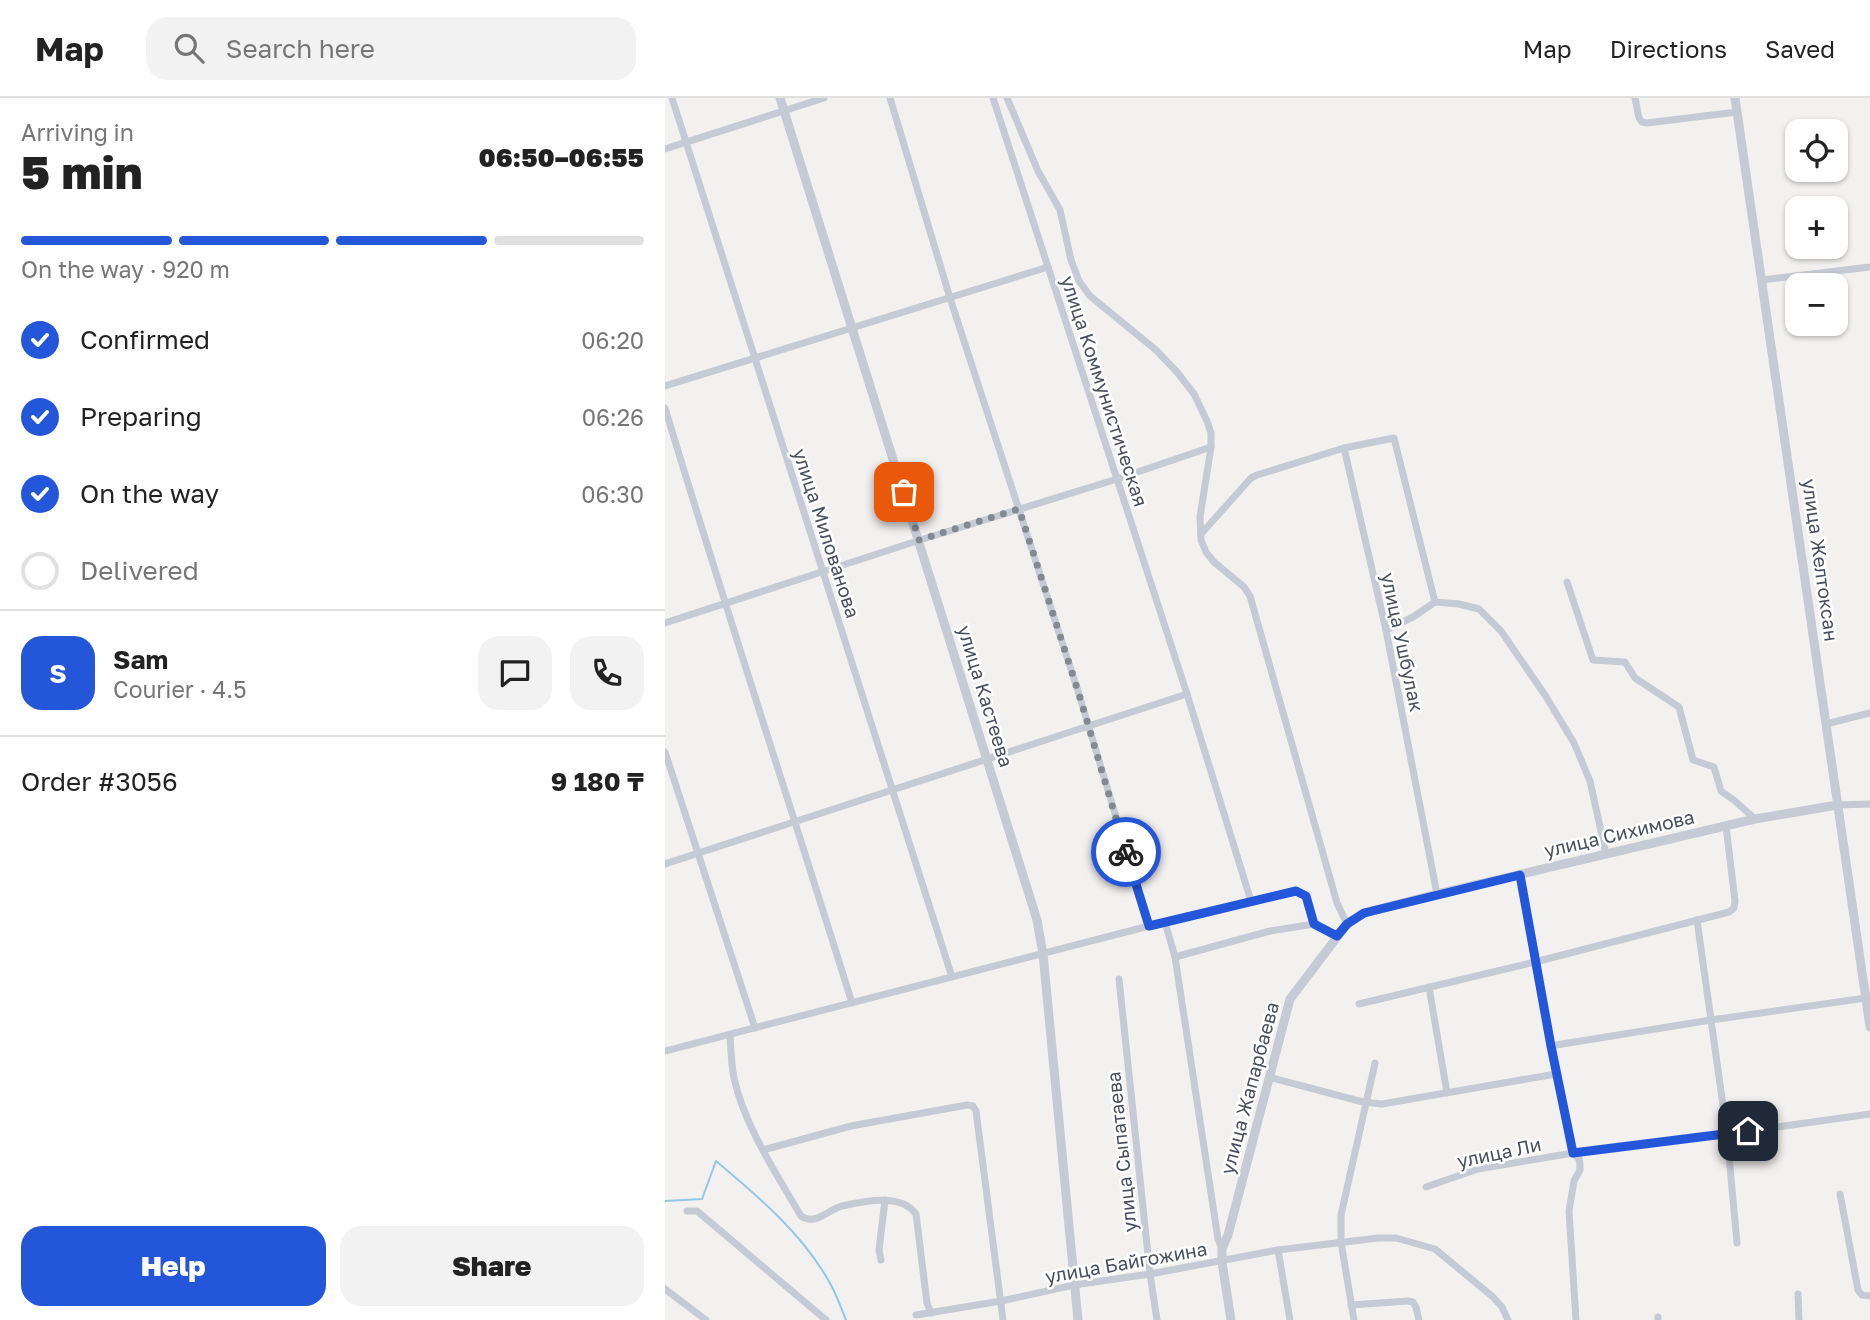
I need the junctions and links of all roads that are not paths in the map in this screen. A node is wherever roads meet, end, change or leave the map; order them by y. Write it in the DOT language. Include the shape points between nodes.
graph roads {
  1 [pos="673,98"];
  2 [pos="780,98"];
  3 [pos="824,98"];
  4 [pos="890,98"];
  5 [pos="993,98"];
  6 [pos="1007,98"];
  7 [pos="1635,98"];
  8 [pos="1735,98"];
  9 [pos="784,110"];
  10 [pos="1737,112"];
  11 [pos="687,142"];
  12 [pos="665,149"];
  13 [pos="1048,267"];
  14 [pos="1870,267"];
  15 [pos="1762,281"];
  16 [pos="950,298"];
  17 [pos="851,329"];
  18 [pos="755,359"];
  19 [pos="665,386"];
  20 [pos="665,408"];
  21 [pos="1211,447"];
  22 [pos="1344,448"];
  23 [pos="1117,479"];
  24 [pos="1019,509"];
  25 [pos="1200,535"];
  26 [pos="919,540"];
  27 [pos="823,572"];
  28 [pos="1567,582"];
  29 [pos="1435,602"];
  30 [pos="724,604"];
  31 [pos="665,623"];
  32 [pos="1386,630"];
  33 [pos="1187,694"];
  34 [pos="1870,713"];
  35 [pos="1826,724"];
  36 [pos="1089,726"];
  37 [pos="665,752"];
  38 [pos="987,759"];
  39 [pos="892,791"];
  40 [pos="1870,804"];
  41 [pos="1837,805"];
  42 [pos="1755,819"];
  43 [pos="795,822"];
  44 [pos="1726,826"];
  45 [pos="698,854"];
  46 [pos="1606,854"];
  47 [pos="665,864"];
  48 [pos="1520,875"];
  49 [pos="1437,894"];
  50 [pos="1251,901"];
  51 [pos="1697,920"];
  52 [pos="1165,922"];
  53 [pos="1314,924"];
  54 [pos="1347,924"];
  55 [pos="1149,926"];
  56 [pos="1337,936"];
  57 [pos="1043,954"];
  58 [pos="1175,957"];
  59 [pos="1535,962"];
  60 [pos="952,977"];
  61 [pos="1119,979"];
  62 [pos="1429,987"];
  63 [pos="1866,998"];
  64 [pos="852,1003"];
  65 [pos="1359,1004"];
  66 [pos="1711,1020"];
  67 [pos="1870,1027"];
  68 [pos="755,1028"];
  69 [pos="730,1034"];
  70 [pos="1551,1046"];
  71 [pos="665,1051"];
  72 [pos="1375,1063"];
  73 [pos="1556,1074"];
  74 [pos="1269,1077"];
  75 [pos="1447,1093"];
  76 [pos="1365,1102"];
  77 [pos="1870,1114"];
  78 [pos="1727,1134"];
  79 [pos="763,1150"];
  80 [pos="1573,1153"];
  81 [pos="1426,1187"];
  82 [pos="1840,1194"];
  83 [pos="885,1200"];
  84 [pos="687,1211"];
  85 [pos="1342,1242"];
  86 [pos="1737,1242"];
  87 [pos="1222,1249"];
  88 [pos="1278,1250"];
  89 [pos="881,1260"];
  90 [pos="1222,1262"];
  91 [pos="1150,1274"];
  92 [pos="1074,1285"];
  93 [pos="665,1289"];
  94 [pos="1798,1294"];
  95 [pos="1870,1296"];
  96 [pos="1001,1301"];
  97 [pos="1352,1305"];
  98 [pos="931,1313"];
  99 [pos="916,1315"];
  100 [pos="706,1320"];
  101 [pos="826,1320"];
  102 [pos="1003,1320"];
  103 [pos="1078,1320"];
  104 [pos="1157,1320"];
  105 [pos="1231,1320"];
  106 [pos="1290,1320"];
  107 [pos="1354,1320"];
  108 [pos="1419,1320"];
  109 [pos="1508,1320"];
  110 [pos="1576,1320"];
  111 [pos="1799,1320"];
  1 -- 11 [label="street, улица Милованова"];
  2 -- 9 [label="street, улица Кастеева"];
  3 -- 9 [label="street"];
  4 -- 16 [label="street"];
  5 -- 13 [label="street, улица Коммунистическая"];
  6 -- 21 [label="street" via="1059,210 1079,281 1090,296 1177,372 1207,421"];
  7 -- 10 [label="street" via="1639,118 1647,123"];
  8 -- 10 [label="street, улица Желтоксан"];
  9 -- 11 [label="street"];
  9 -- 17 [label="street, улица Кастеева"];
  10 -- 15 [label="street, улица Желтоксан"];
  11 -- 12 [label="street"];
  11 -- 18 [label="street, улица Милованова"];
  13 -- 16 [label="street"];
  13 -- 23 [label="street, улица Коммунистическая"];
  14 -- 15 [label="street"];
  15 -- 35 [label="street, улица Желтоксан"];
  16 -- 17 [label="street"];
  16 -- 24 [label="street"];
  17 -- 18 [label="street"];
  17 -- 26 [label="street, улица Кастеева"];
  18 -- 19 [label="street"];
  18 -- 27 [label="street, улица Милованова"];
  20 -- 30 [label="street"];
  21 -- 23 [label="street"];
  21 -- 25 [label="street"];
  22 -- 25 [label="street" via="1251,478"];
  22 -- 29 [label="street" via="1394,438"];
  22 -- 32 [label="street, улица Ушбулак"];
  23 -- 24 [label="street"];
  23 -- 33 [label="street, улица Коммунистическая"];
  24 -- 26 [label="street"];
  24 -- 36 [label="street"];
  25 -- 54 [label="street" via="1214,562 1250,596 1337,903"];
  26 -- 27 [label="street"];
  26 -- 38 [label="street, улица Кастеева"];
  27 -- 30 [label="street"];
  27 -- 39 [label="street, улица Милованова"];
  28 -- 42 [label="street" via="1593,660 1625,662 1635,678 1679,708 1693,760 1714,767 1721,792"];
  29 -- 32 [label="street"];
  29 -- 46 [label="street" via="1479,610 1501,631 1545,695 1590,781"];
  30 -- 31 [label="street"];
  30 -- 43 [label="street"];
  32 -- 49 [label="street, улица Ушбулак"];
  33 -- 36 [label="street"];
  33 -- 50 [label="street, улица Коммунистическая"];
  34 -- 35 [label="street"];
  35 -- 41 [label="street, улица Желтоксан"];
  36 -- 38 [label="street"];
  36 -- 55 [label="street"];
  37 -- 45 [label="street"];
  38 -- 39 [label="street"];
  38 -- 57 [label="street, улица Кастеева" via="1037,920"];
  39 -- 43 [label="street"];
  39 -- 60 [label="street, улица Милованова"];
  40 -- 41 [label="street"];
  41 -- 42 [label="street, улица Сихимова"];
  41 -- 63 [label="street, улица Желтоксан"];
  42 -- 44 [label="street, улица Сихимова"];
  43 -- 45 [label="street"];
  43 -- 64 [label="street"];
  44 -- 46 [label="street, улица Сихимова"];
  44 -- 51 [label="street" via="1734,908"];
  45 -- 47 [label="street"];
  45 -- 68 [label="street"];
  46 -- 48 [label="street, улица Сихимова"];
  48 -- 49 [label="street, улица Сихимова"];
  48 -- 59 [label="street"];
  49 -- 54 [label="street, улица Сихимова" via="1364,913"];
  50 -- 52 [label="street"];
  50 -- 53 [label="street" via="1296,891 1306,896"];
  51 -- 59 [label="street"];
  51 -- 66 [label="street"];
  52 -- 55 [label="street"];
  52 -- 58 [label="street"];
  53 -- 56 [label="street"];
  53 -- 58 [label="street"];
  54 -- 56 [label="street, улица Сихимова"];
  55 -- 57 [label="street"];
  56 -- 74 [label="street, улица Жапарбаева" via="1290,999"];
  57 -- 60 [label="street"];
  57 -- 92 [label="street, улица Кастеева"];
  58 -- 87 [label="street"];
  59 -- 62 [label="street"];
  59 -- 70 [label="street"];
  60 -- 64 [label="street"];
  61 -- 91 [label="street, улица Сыпатаева"];
  62 -- 65 [label="street"];
  62 -- 75 [label="street"];
  63 -- 66 [label="street"];
  63 -- 67 [label="street, улица Желтоксан"];
  64 -- 68 [label="street"];
  66 -- 70 [label="street"];
  66 -- 78 [label="street"];
  68 -- 69 [label="street"];
  69 -- 71 [label="street"];
  69 -- 79 [label="street" via="739,1093"];
  70 -- 73 [label="street"];
  72 -- 76 [label="street"];
  73 -- 75 [label="street"];
  73 -- 80 [label="street"];
  74 -- 76 [label="street"];
  74 -- 87 [label="street, улица Жапарбаева"];
  75 -- 76 [label="street" via="1382,1104"];
  76 -- 85 [label="street" via="1341,1215"];
  77 -- 78 [label="street, улица Ли"];
  78 -- 80 [label="street, улица Ли"];
  78 -- 86 [label="street"];
  79 -- 83 [label="street" via="807,1220 839,1206"];
  79 -- 96 [label="street" via="851,1126 973,1106"];
  80 -- 81 [label="street, улица Ли" via="1478,1169"];
  80 -- 110 [label="street" via="1580,1164 1569,1211"];
  82 -- 95 [label="street" via="1858,1290"];
  83 -- 89 [label="street" via="876,1252"];
  83 -- 98 [label="street" via="911,1206 916,1214"];
  84 -- 101 [label="street" via="697,1211"];
  85 -- 88 [label="street, улица Байгожина"];
  85 -- 97 [label="street"];
  85 -- 109 [label="street, улица Байгожина" via="1396,1238 1435,1249 1493,1297"];
  87 -- 90 [label="street, улица Жапарбаева"];
  88 -- 90 [label="street, улица Байгожина"];
  88 -- 106 [label="street"];
  90 -- 91 [label="street, улица Байгожина"];
  90 -- 105 [label="street, улица Жапарбаева"];
  91 -- 92 [label="street, улица Байгожина"];
  91 -- 104 [label="street, улица Сыпатаева"];
  92 -- 96 [label="street, улица Байгожина"];
  92 -- 103 [label="street, улица Кастеева"];
  93 -- 100 [label="street"];
  94 -- 111 [label="street"];
  96 -- 98 [label="street, улица Байгожина"];
  96 -- 102 [label="street"];
  97 -- 107 [label="street"];
  97 -- 108 [label="street" via="1413,1302"];
  98 -- 99 [label="street, улица Байгожина"];
}
